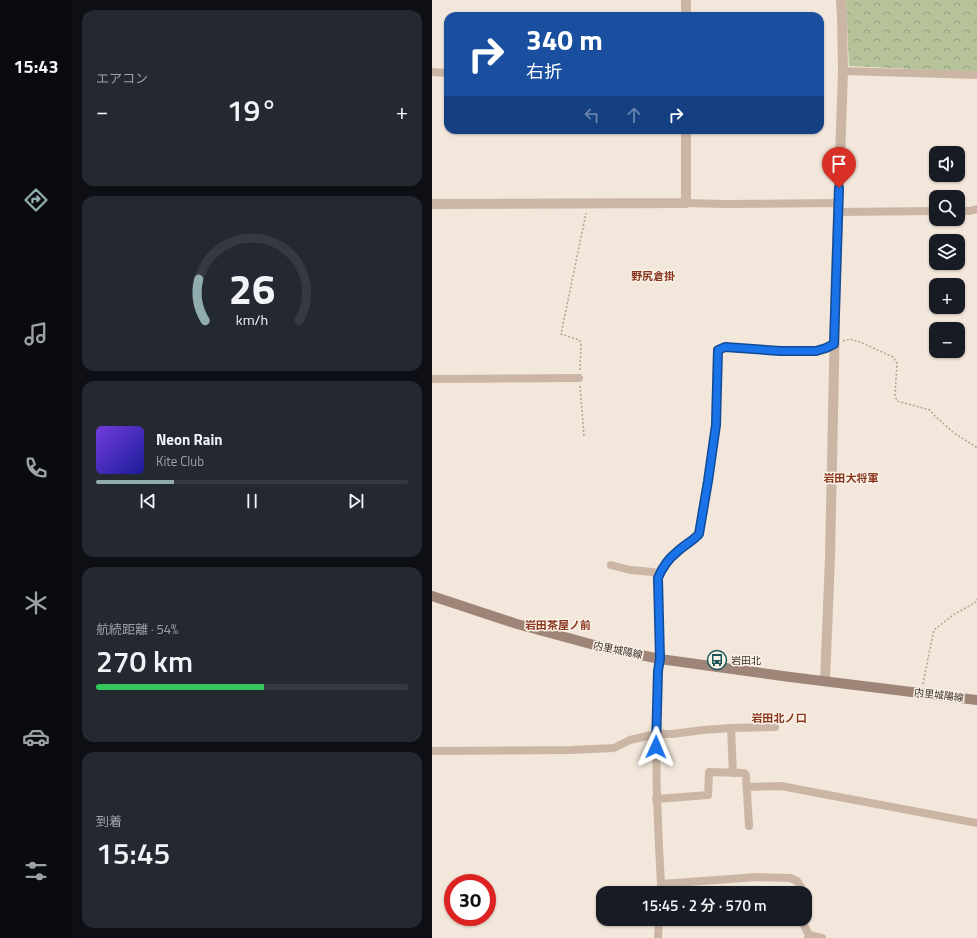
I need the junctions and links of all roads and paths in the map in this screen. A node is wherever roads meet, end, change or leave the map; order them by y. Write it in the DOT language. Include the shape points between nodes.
graph roads {
  1 [pos="686,0"];
  2 [pos="841,0"];
  3 [pos="686,12"];
  4 [pos="843,71"];
  5 [pos="432,72"];
  6 [pos="444,73"];
  7 [pos="977,74"];
  8 [pos="686,134"];
  9 [pos="686,203"];
  10 [pos="432,204"];
  11 [pos="587,204"];
  12 [pos="838,208"];
  13 [pos="977,209"];
  14 [pos="929,211"];
  15 [pos="965,211"];
  16 [pos="834,344"];
  17 [pos="579,378"];
  18 [pos="432,379"];
  19 [pos="584,436"];
  20 [pos="977,447"];
  21 [pos="611,565"];
  22 [pos="658,578"];
  23 [pos="432,596"];
  24 [pos="977,599"];
  25 [pos="660,659"];
  26 [pos="825,681"];
  27 [pos="922,693"];
  28 [pos="977,700"];
  29 [pos="776,727"];
  30 [pos="731,728"];
  31 [pos="656,734"];
  32 [pos="432,751"];
  33 [pos="733,773"];
  34 [pos="748,788"];
  35 [pos="656,799"];
  36 [pos="977,823"];
  37 [pos="749,826"];
  38 [pos="661,884"];
  39 [pos="800,886"];
  40 [pos="659,926"];
  41 [pos="804,926"];
  42 [pos="808,936"];
  43 [pos="658,938"];
  44 [pos="822,938"];
  1 -- 3 [label="street"];
  2 -- 4 [label="street"];
  4 -- 7 [label="street"];
  4 -- 12 [label="street"];
  5 -- 6 [label="street"];
  8 -- 9 [label="street"];
  9 -- 11 [label="street"];
  9 -- 12 [label="street"];
  10 -- 11 [label="street"];
  11 -- 17 [label="path" via="561,334 581,343"];
  12 -- 14 [label="street"];
  12 -- 16 [label="street"];
  13 -- 15 [label="street"];
  16 -- 20 [label="path" via="850,339 893,356 898,363 895,395 897,401 930,410 954,433"];
  16 -- 22 [label="street" via="816,351 725,347 718,350 716,425 699,534 668,560"];
  16 -- 26 [label="street"];
  17 -- 18 [label="street"];
  17 -- 19 [label="path"];
  21 -- 22 [label="street" via="656,573"];
  22 -- 25 [label="street"];
  23 -- 25 [label="main road, 内里城陽線" via="517,624 598,646"];
  24 -- 27 [label="path" via="934,630"];
  25 -- 26 [label="main road, 内里城陽線"];
  25 -- 31 [label="street"];
  26 -- 27 [label="main road, 内里城陽線"];
  27 -- 28 [label="main road, 内里城陽線"];
  29 -- 30 [label="street"];
  30 -- 31 [label="street"];
  30 -- 33 [label="street"];
  31 -- 32 [label="street" via="630,740 614,748"];
  31 -- 35 [label="street"];
  33 -- 34 [label="street" via="744,773"];
  33 -- 35 [label="street" via="709,772 708,796"];
  34 -- 36 [label="street" via="781,786"];
  34 -- 37 [label="street"];
  35 -- 38 [label="street"];
  38 -- 39 [label="street" via="757,877 790,878"];
  40 -- 43 [label="street"];
  41 -- 42 [label="street"];
  42 -- 44 [label="street"];
}
